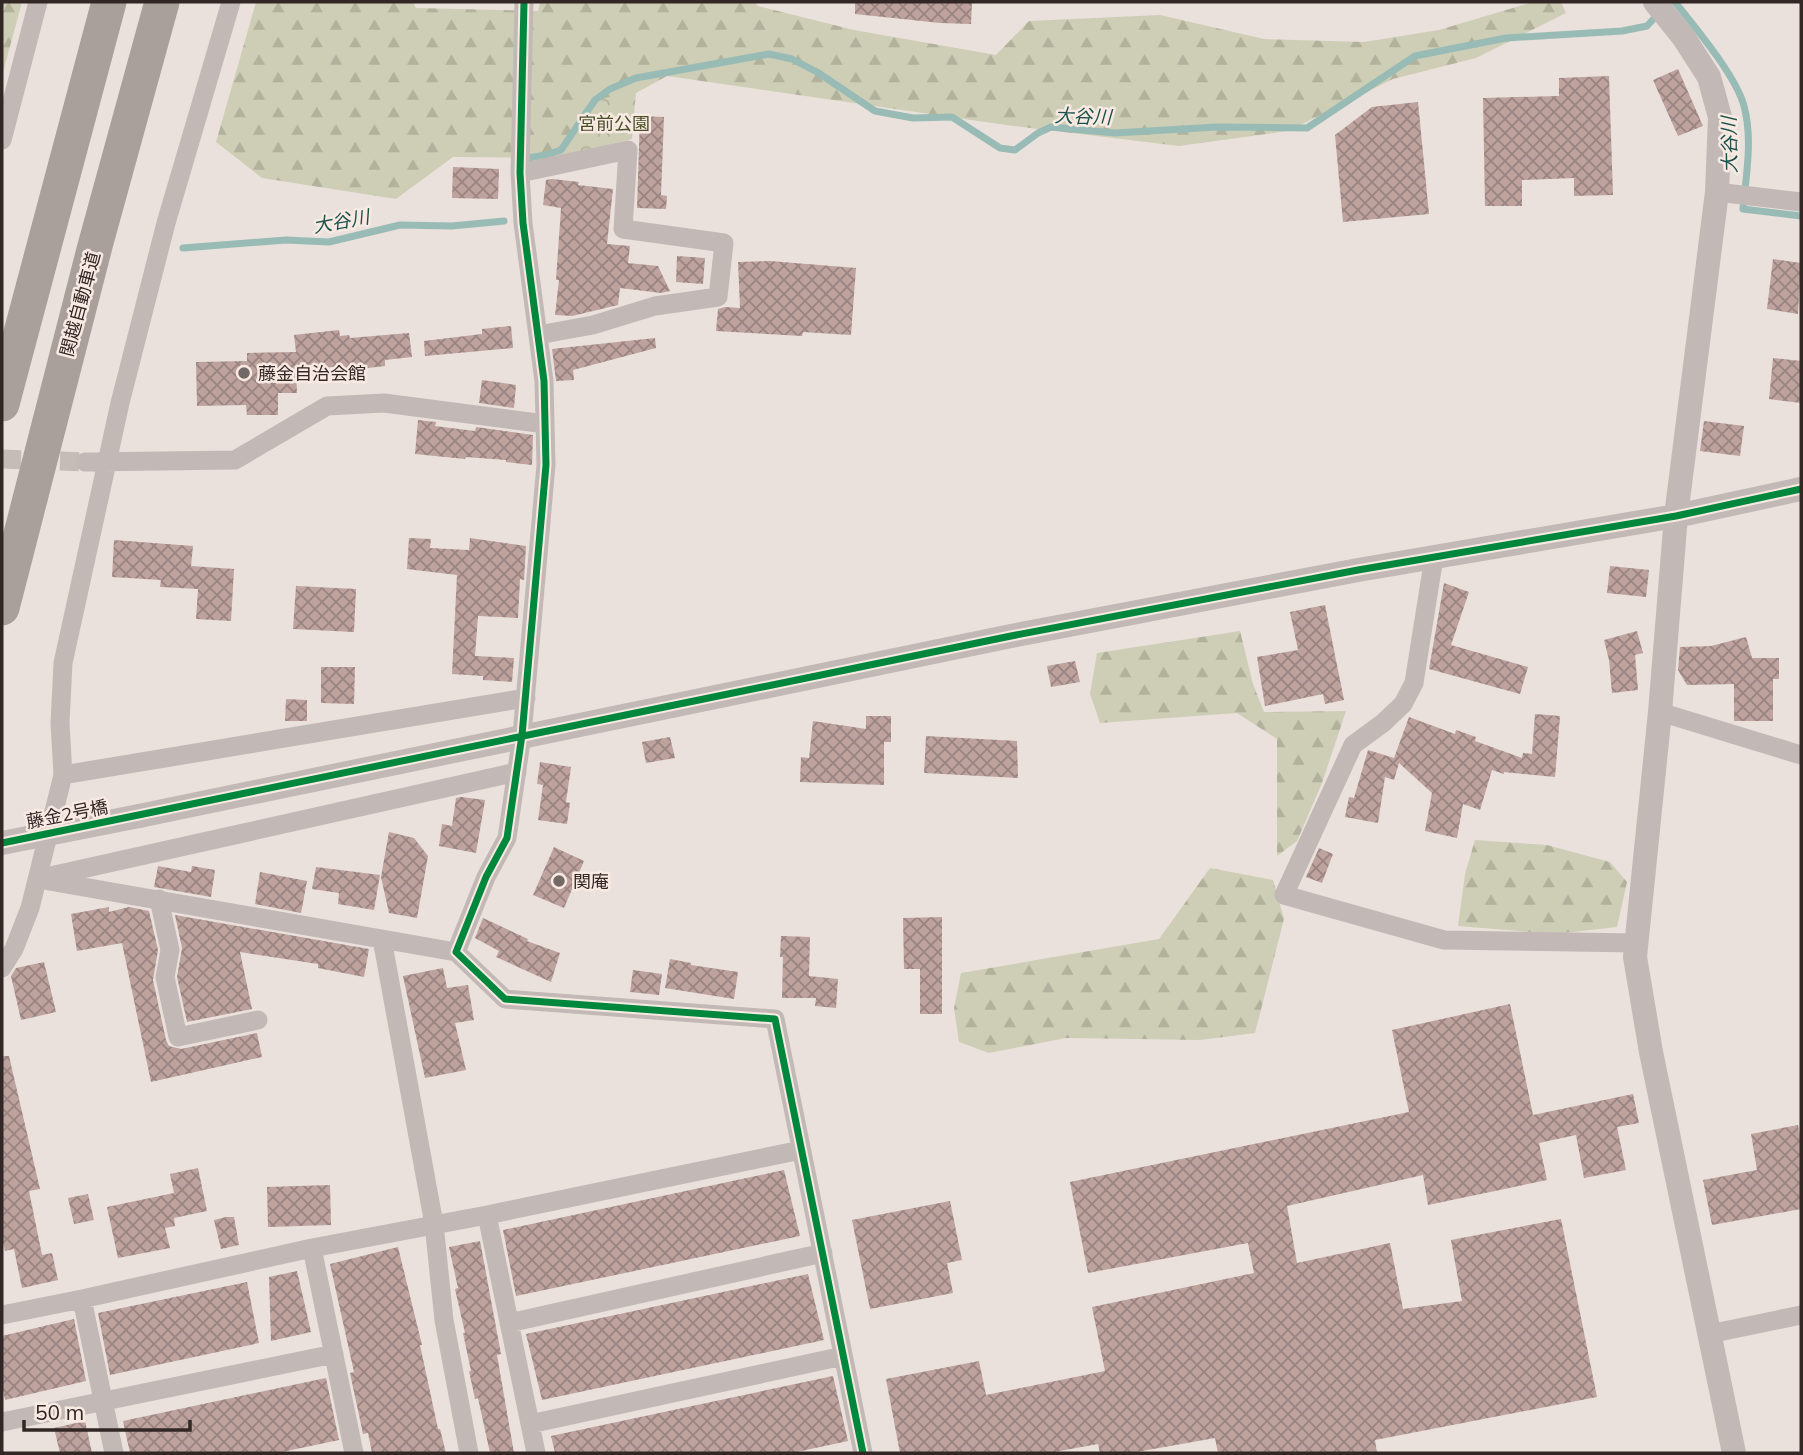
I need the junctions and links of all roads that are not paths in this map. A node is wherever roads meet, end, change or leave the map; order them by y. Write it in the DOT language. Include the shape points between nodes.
graph roads {
  1 [pos="38,2"];
  2 [pos="96,2"];
  3 [pos="109,2"];
  4 [pos="162,2"];
  5 [pos="175,2"];
  6 [pos="231,2"];
  7 [pos="524,2"];
  8 [pos="1655,2"];
  9 [pos="2,140"];
  10 [pos="520,173"];
  11 [pos="1717,192"];
  12 [pos="1801,202"];
  13 [pos="43,246"];
  14 [pos="95,246"];
  15 [pos="538,335"];
  16 [pos="2,404"];
  17 [pos="545,424"];
  18 [pos="85,462"];
  19 [pos="106,463"];
  20 [pos="1801,489"];
  21 [pos="1676,516"];
  22 [pos="1434,557"];
  23 [pos="2,608"];
  24 [pos="526,698"];
  25 [pos="1660,712"];
  26 [pos="522,736"];
  27 [pos="1801,755"];
  28 [pos="517,772"];
  29 [pos="63,775"];
  30 [pos="2,843"];
  31 [pos="37,879"];
  32 [pos="159,899"];
  33 [pos="382,939"];
  34 [pos="1636,943"];
  35 [pos="456,952"];
  36 [pos="2,968"];
  37 [pos="258,1020"];
  38 [pos="801,1150"];
  39 [pos="487,1215"];
  40 [pos="434,1224"];
  41 [pos="312,1248"];
  42 [pos="823,1253"];
  43 [pos="82,1299"];
  44 [pos="2,1314"];
  45 [pos="1801,1315"];
  46 [pos="509,1323"];
  47 [pos="1709,1334"];
  48 [pos="334,1354"];
  49 [pos="843,1356"];
  50 [pos="103,1401"];
  51 [pos="2,1422"];
  52 [pos="530,1424"];
  53 [pos="347,1452"];
  54 [pos="114,1453"];
  55 [pos="469,1453"];
  56 [pos="536,1453"];
  57 [pos="863,1453"];
  58 [pos="1734,1453"];
  1 -- 9 [label="street"];
  2 -- 13 [label="highway"];
  3 -- 13 [label="highway"];
  4 -- 14 [label="highway, 関越自動車道"];
  5 -- 14 [label="highway"];
  6 -- 19 [label="street" via="166,223"];
  7 -- 10 [label="street"];
  8 -- 11 [label="street" via="1709,77 1720,117"];
  10 -- 15 [label="street"];
  10 -- 15 [label="street" via="628,150 623,229 724,243 718,297 655,306 593,325"];
  11 -- 12 [label="street"];
  11 -- 21 [label="street"];
  13 -- 16 [label="highway"];
  14 -- 23 [label="highway, 関越自動車道"];
  15 -- 17 [label="street"];
  17 -- 19 [label="street" via="384,403 327,406 235,460"];
  17 -- 24 [label="street" via="546,465"];
  18 -- 19 [label="street"];
  19 -- 29 [label="street" via="63,663"];
  20 -- 21 [label="street, 藤金2号橋"];
  21 -- 22 [label="street, 藤金2号橋"];
  21 -- 25 [label="street"];
  22 -- 26 [label="street, 藤金2号橋" via="998,639"];
  22 -- 34 [label="street" via="1414,683 1403,704 1353,745 1284,895 1444,940"];
  24 -- 26 [label="street"];
  24 -- 29 [label="street"];
  25 -- 27 [label="street"];
  25 -- 34 [label="street"];
  26 -- 28 [label="street"];
  26 -- 30 [label="street, 藤金2号橋, bridge"];
  28 -- 31 [label="street"];
  28 -- 35 [label="street" via="508,838 486,877"];
  29 -- 31 [label="street"];
  31 -- 32 [label="street"];
  31 -- 36 [label="street" via="14,949"];
  32 -- 33 [label="street"];
  32 -- 37 [label="street" via="170,950 165,977 178,1037"];
  33 -- 35 [label="street"];
  33 -- 40 [label="street"];
  34 -- 47 [label="street" via="1651,1052"];
  35 -- 38 [label="street" via="505,999 775,1018"];
  38 -- 39 [label="street"];
  38 -- 42 [label="street"];
  39 -- 40 [label="street"];
  39 -- 46 [label="street"];
  40 -- 41 [label="street"];
  40 -- 55 [label="street" via="444,1320"];
  41 -- 43 [label="street"];
  41 -- 48 [label="street"];
  42 -- 46 [label="street"];
  42 -- 49 [label="street"];
  43 -- 44 [label="street"];
  43 -- 50 [label="street"];
  45 -- 47 [label="street"];
  46 -- 52 [label="street"];
  47 -- 58 [label="street"];
  48 -- 50 [label="street"];
  48 -- 53 [label="street"];
  49 -- 52 [label="street"];
  49 -- 57 [label="street"];
  50 -- 51 [label="street"];
  50 -- 54 [label="street"];
  52 -- 56 [label="street"];
}
